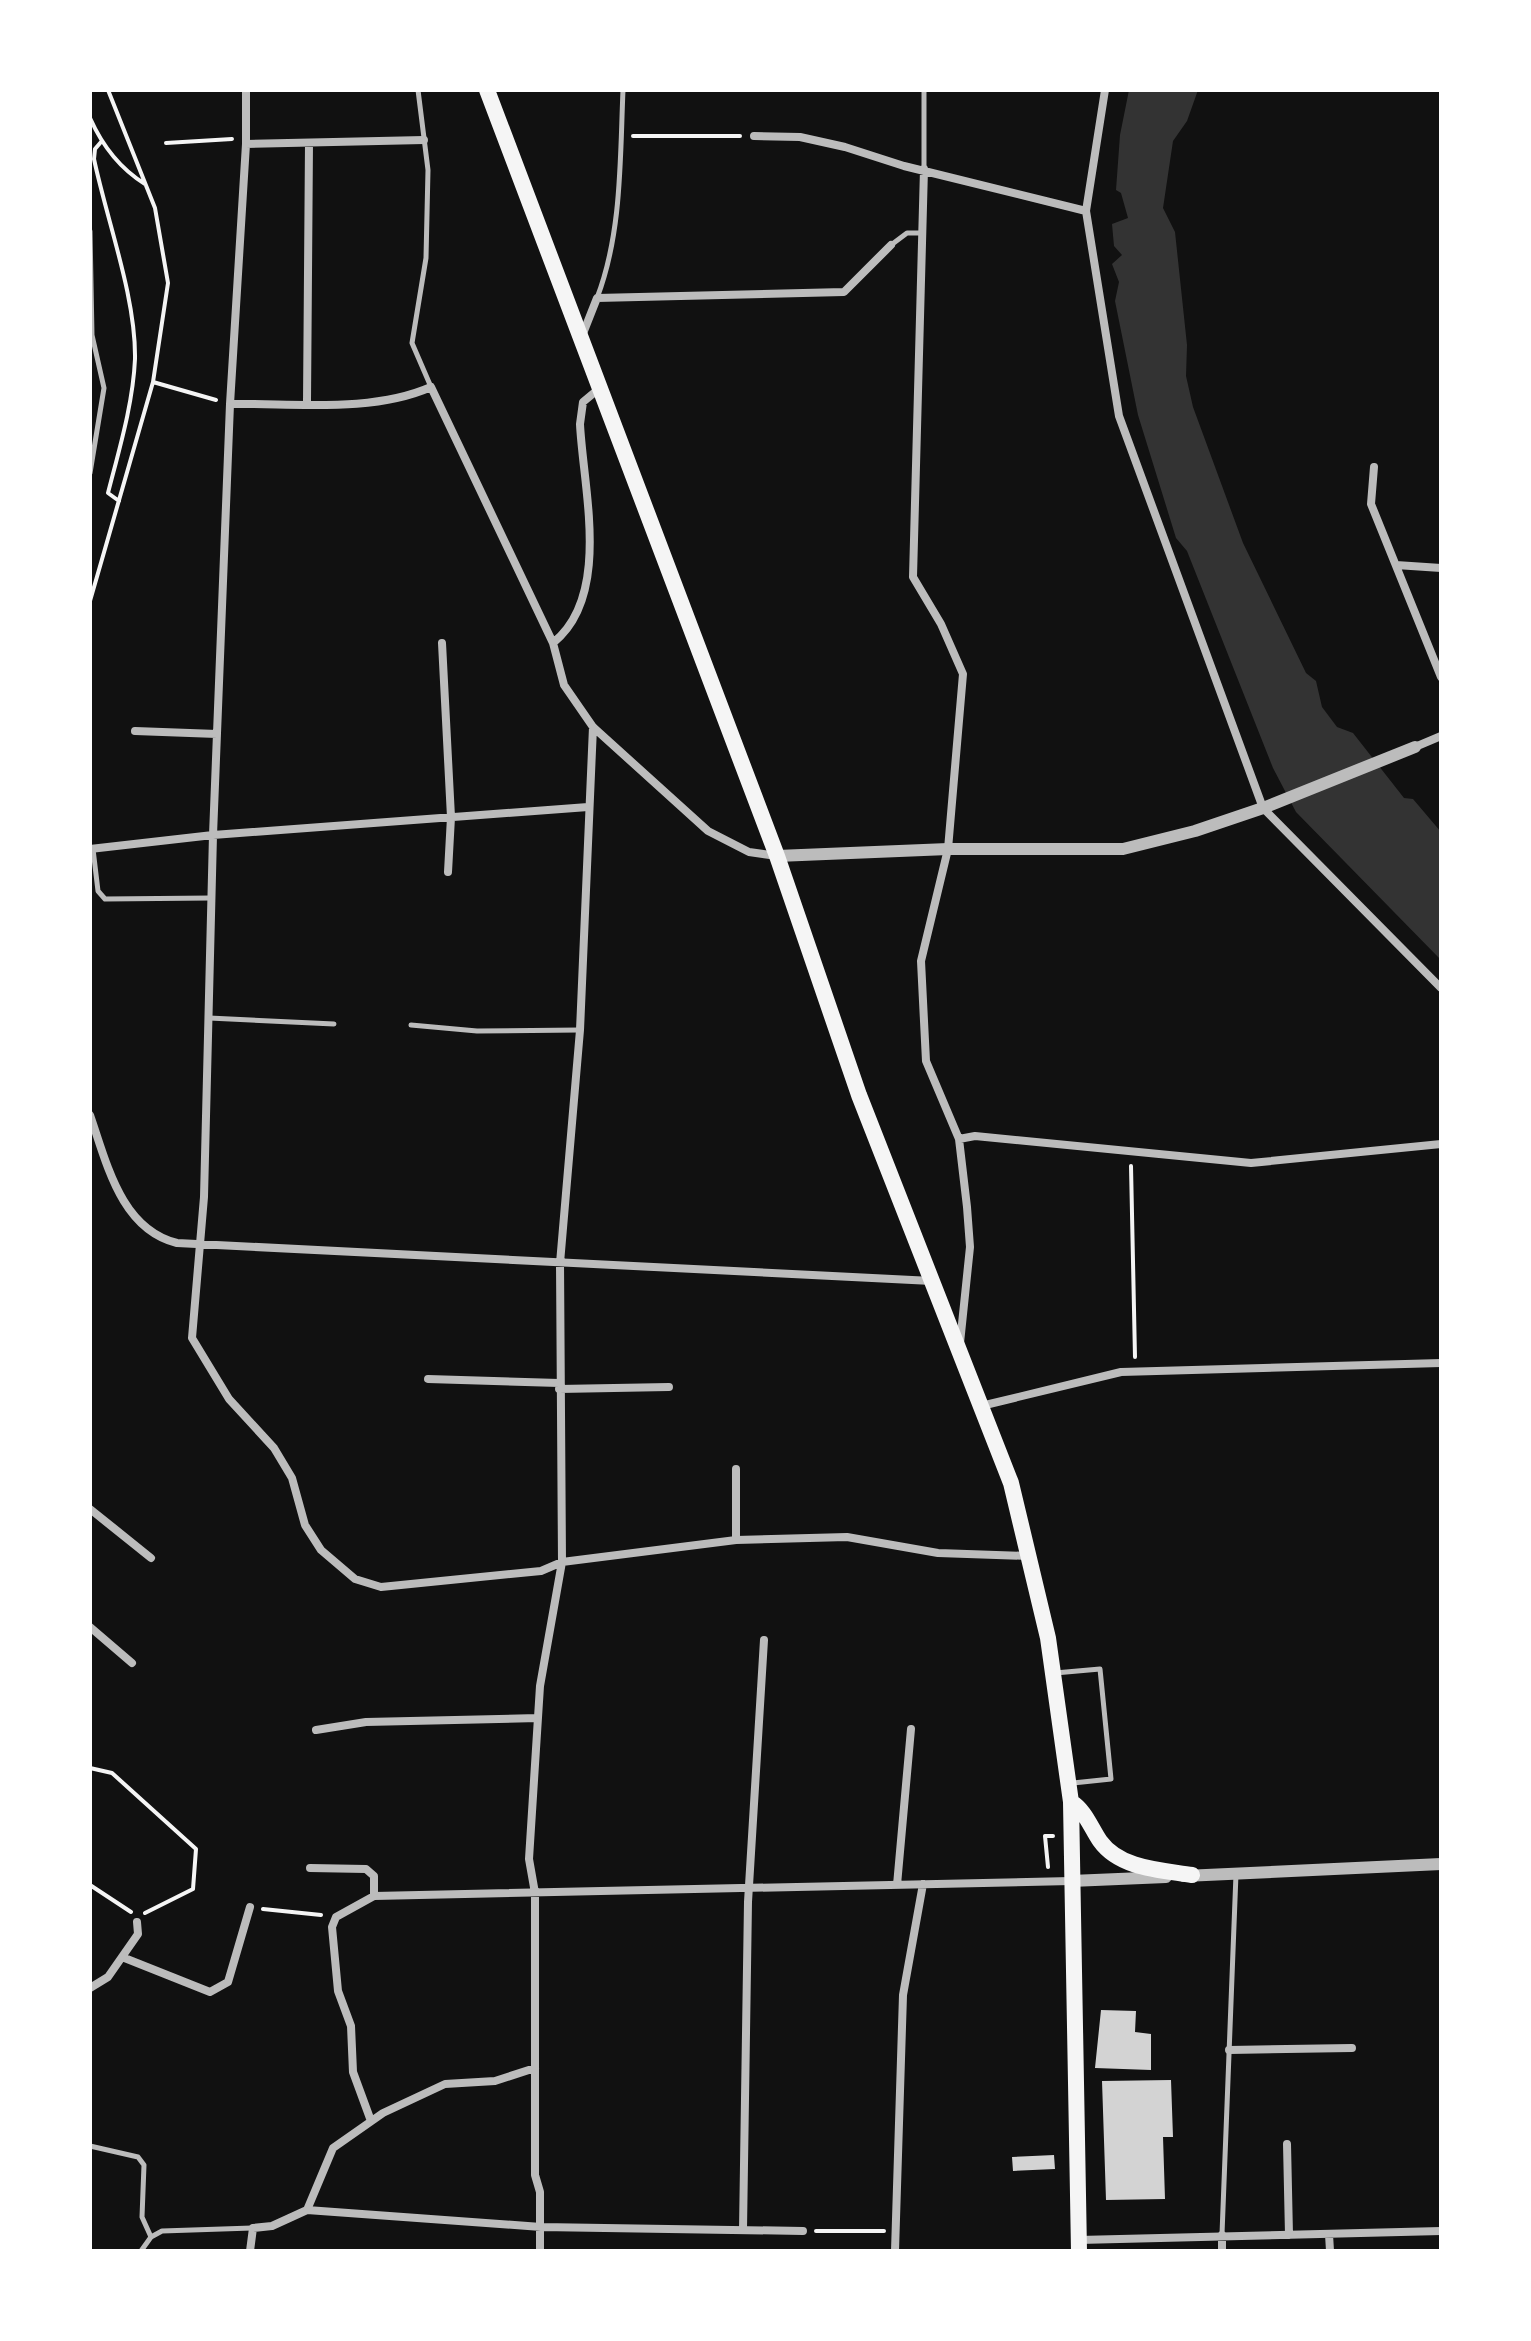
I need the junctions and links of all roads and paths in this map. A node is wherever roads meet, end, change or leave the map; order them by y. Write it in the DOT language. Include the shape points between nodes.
graph roads {
  1 [pos="108,90"];
  2 [pos="246,90"];
  3 [pos="418,90"];
  4 [pos="487,90"];
  5 [pos="623,90"];
  6 [pos="924,90"];
  7 [pos="1105,90"];
  8 [pos="90,118"];
  9 [pos="621,136"];
  10 [pos="754,136"];
  11 [pos="424,140"];
  12 [pos="246,141"];
  13 [pos="101,142"];
  14 [pos="166,143"];
  15 [pos="309,143"];
  16 [pos="924,169"];
  17 [pos="147,185"];
  18 [pos="1086,211"];
  19 [pos="90,231"];
  20 [pos="923,233"];
  21 [pos="891,245"];
  22 [pos="597,298"];
  23 [pos="582,337"];
  24 [pos="153,382"];
  25 [pos="431,387"];
  26 [pos="601,387"];
  27 [pos="307,402"];
  28 [pos="230,404"];
  29 [pos="1374,467"];
  30 [pos="90,473"];
  31 [pos="119,501"];
  32 [pos="1396,565"];
  33 [pos="1441,568"];
  34 [pos="90,601"];
  35 [pos="442,643"];
  36 [pos="553,643"];
  37 [pos="1441,677"];
  38 [pos="593,727"];
  39 [pos="135,731"];
  40 [pos="217,734"];
  41 [pos="1441,736"];
  42 [pos="1415,747"];
  43 [pos="588,807"];
  44 [pos="1263,808"];
  45 [pos="451,817"];
  46 [pos="213,835"];
  47 [pos="92,849"];
  48 [pos="948,849"];
  49 [pos="777,856"];
  50 [pos="448,872"];
  51 [pos="211,898"];
  52 [pos="1441,988"];
  53 [pos="209,1018"];
  54 [pos="334,1024"];
  55 [pos="411,1025"];
  56 [pos="580,1030"];
  57 [pos="90,1115"];
  58 [pos="959,1139"];
  59 [pos="1441,1144"];
  60 [pos="1130,1153"];
  61 [pos="202,1244"];
  62 [pos="560,1263"];
  63 [pos="932,1281"];
  64 [pos="959,1347"];
  65 [pos="1441,1363"];
  66 [pos="1136,1372"];
  67 [pos="428,1379"];
  68 [pos="559,1386"];
  69 [pos="669,1387"];
  70 [pos="981,1406"];
  71 [pos="736,1469"];
  72 [pos="90,1509"];
  73 [pos="736,1540"];
  74 [pos="1029,1556"];
  75 [pos="151,1558"];
  76 [pos="562,1562"];
  77 [pos="90,1627"];
  78 [pos="764,1640"];
  79 [pos="132,1663"];
  80 [pos="1054,1673"];
  81 [pos="538,1718"];
  82 [pos="911,1729"];
  83 [pos="316,1730"];
  84 [pos="90,1768"];
  85 [pos="1069,1783"];
  86 [pos="1071,1802"];
  87 [pos="1045,1836"];
  88 [pos="1441,1864"];
  89 [pos="310,1868"];
  90 [pos="1236,1874"];
  91 [pos="1192,1875"];
  92 [pos="1071,1881"];
  93 [pos="1049,1882"];
  94 [pos="923,1884"];
  95 [pos="90,1885"];
  96 [pos="897,1885"];
  97 [pos="751,1888"];
  98 [pos="535,1893"];
  99 [pos="374,1896"];
  100 [pos="250,1907"];
  101 [pos="336,1917"];
  102 [pos="137,1922"];
  103 [pos="122,1957"];
  104 [pos="90,1988"];
  105 [pos="1352,2048"];
  106 [pos="1229,2050"];
  107 [pos="535,2068"];
  108 [pos="371,2121"];
  109 [pos="1287,2144"];
  110 [pos="90,2146"];
  111 [pos="307,2210"];
  112 [pos="541,2227"];
  113 [pos="253,2228"];
  114 [pos="743,2230"];
  115 [pos="803,2231"];
  116 [pos="1441,2231"];
  117 [pos="898,2232"];
  118 [pos="1329,2234"];
  119 [pos="1222,2235"];
  120 [pos="1289,2235"];
  121 [pos="151,2237"];
  122 [pos="1079,2246"];
  123 [pos="141,2251"];
  124 [pos="250,2251"];
  125 [pos="540,2251"];
  126 [pos="895,2251"];
  127 [pos="1222,2251"];
  128 [pos="1330,2251"];
  1 -- 17 [label="path"];
  2 -- 12 [label="street"];
  3 -- 11 [label="lane"];
  4 -- 23 [label="main road"];
  5 -- 9 [label="lane"];
  6 -- 16 [label="lane"];
  7 -- 18 [label="street"];
  8 -- 13 [label="path"];
  9 -- 10 [label="path"];
  9 -- 22 [label="lane" via="608,269"];
  10 -- 16 [label="street" via="800,137"];
  11 -- 15 [label="street"];
  11 -- 25 [label="lane" via="426,258 412,343"];
  12 -- 14 [label="path"];
  12 -- 15 [label="street"];
  12 -- 28 [label="street"];
  13 -- 17 [label="path" via="130,175"];
  13 -- 31 [label="path" via="94,159 127,295 135,359 108,493"];
  15 -- 27 [label="street"];
  16 -- 18 [label="street"];
  16 -- 20 [label="street"];
  17 -- 24 [label="path" via="168,283"];
  18 -- 44 [label="street" via="1119,416"];
  19 -- 30 [label="lane" via="92,335 104,388"];
  20 -- 21 [label="lane" via="907,233"];
  20 -- 48 [label="street" via="913,577 963,674"];
  21 -- 22 [label="street" via="844,292"];
  22 -- 23 [label="street"];
  23 -- 26 [label="main road"];
  24 -- 28 [label="path"];
  24 -- 31 [label="path"];
  25 -- 27 [label="street" via="382,401"];
  25 -- 36 [label="street"];
  26 -- 36 [label="street" via="583,402 580,424 591,560 566,633"];
  26 -- 49 [label="main road"];
  27 -- 28 [label="street"];
  28 -- 40 [label="street"];
  29 -- 32 [label="street" via="1371,504"];
  31 -- 34 [label="path"];
  32 -- 33 [label="street"];
  32 -- 37 [label="street"];
  35 -- 45 [label="street"];
  36 -- 38 [label="street" via="564,685"];
  38 -- 43 [label="street"];
  38 -- 49 [label="street" via="708,831 749,852"];
  39 -- 40 [label="street"];
  40 -- 46 [label="street"];
  41 -- 42 [label="street"];
  42 -- 44 [label="street"];
  43 -- 45 [label="street"];
  43 -- 56 [label="street"];
  44 -- 48 [label="street" via="1123,849"];
  44 -- 52 [label="street"];
  45 -- 46 [label="street"];
  45 -- 50 [label="street"];
  46 -- 47 [label="street"];
  46 -- 51 [label="street"];
  47 -- 51 [label="lane" via="98,891 105,899"];
  48 -- 49 [label="street"];
  48 -- 58 [label="street" via="921,961 921,1012 926,1061"];
  49 -- 63 [label="main road" via="859,1095"];
  51 -- 53 [label="street"];
  53 -- 54 [label="lane"];
  53 -- 61 [label="street"];
  55 -- 56 [label="lane" via="477,1031"];
  56 -- 62 [label="street"];
  57 -- 61 [label="street" via="127,1209 160,1239"];
  58 -- 60 [label="street" via="975,1136"];
  58 -- 64 [label="street" via="970,1247"];
  59 -- 60 [label="street" via="1251,1163"];
  60 -- 66 [label="path"];
  61 -- 62 [label="street"];
  61 -- 76 [label="street" via="192,1338 229,1399 274,1448 292,1478 305,1525 321,1550 355,1579 381,1587 541,1571"];
  62 -- 63 [label="street"];
  62 -- 68 [label="street"];
  63 -- 64 [label="main road"];
  64 -- 70 [label="main road"];
  65 -- 66 [label="street"];
  66 -- 70 [label="street"];
  67 -- 68 [label="street"];
  68 -- 69 [label="street"];
  68 -- 76 [label="street"];
  70 -- 74 [label="main road" via="1011,1483"];
  71 -- 73 [label="street"];
  72 -- 75 [label="street"];
  73 -- 74 [label="street" via="847,1537 938,1553"];
  73 -- 76 [label="street"];
  74 -- 80 [label="main road"];
  76 -- 81 [label="street"];
  77 -- 79 [label="street"];
  78 -- 97 [label="street"];
  80 -- 85 [label="main road"];
  80 -- 85 [label="lane" via="1100,1669 1111,1779"];
  81 -- 83 [label="street" via="366,1722"];
  81 -- 98 [label="street" via="529,1859"];
  82 -- 96 [label="street"];
  84 -- 102 [label="path" via="112,1773 196,1849 193,1889 148,1910"];
  85 -- 86 [label="main road"];
  86 -- 91 [label="main road" via="1080,1807 1104,1846 1133,1865"];
  86 -- 92 [label="main road"];
  87 -- 93 [label="path"];
  88 -- 90 [label="street"];
  89 -- 99 [label="street" via="366,1869 374,1876"];
  90 -- 91 [label="street"];
  90 -- 106 [label="lane"];
  91 -- 92 [label="street"];
  92 -- 93 [label="street"];
  92 -- 122 [label="main road"];
  93 -- 94 [label="street"];
  94 -- 96 [label="street"];
  94 -- 117 [label="street" via="903,1995"];
  95 -- 102 [label="path" via="130,1911"];
  96 -- 97 [label="street"];
  97 -- 98 [label="street"];
  97 -- 114 [label="street"];
  98 -- 99 [label="street"];
  98 -- 107 [label="street"];
  99 -- 101 [label="street"];
  100 -- 101 [label="path"];
  100 -- 103 [label="street" via="228,1982 210,1992"];
  101 -- 108 [label="street" via="332,1927 338,1991 351,2026 353,2072"];
  102 -- 103 [label="street" via="138,1934"];
  103 -- 104 [label="street" via="108,1977"];
  105 -- 106 [label="street"];
  106 -- 119 [label="lane"];
  107 -- 108 [label="street" via="495,2081 445,2084"];
  107 -- 112 [label="street" via="535,2175"];
  108 -- 111 [label="street" via="333,2148"];
  109 -- 120 [label="street"];
  110 -- 121 [label="lane" via="138,2157 144,2165 142,2217"];
  111 -- 112 [label="street"];
  111 -- 113 [label="street" via="272,2226"];
  112 -- 114 [label="street"];
  112 -- 125 [label="street"];
  113 -- 121 [label="lane" via="162,2231"];
  113 -- 124 [label="street"];
  114 -- 115 [label="street"];
  115 -- 117 [label="path"];
  116 -- 118 [label="street"];
  117 -- 126 [label="street"];
  118 -- 120 [label="street"];
  118 -- 128 [label="street"];
  119 -- 120 [label="street"];
  119 -- 122 [label="street"];
  119 -- 127 [label="street"];
  121 -- 123 [label="lane"];
}
